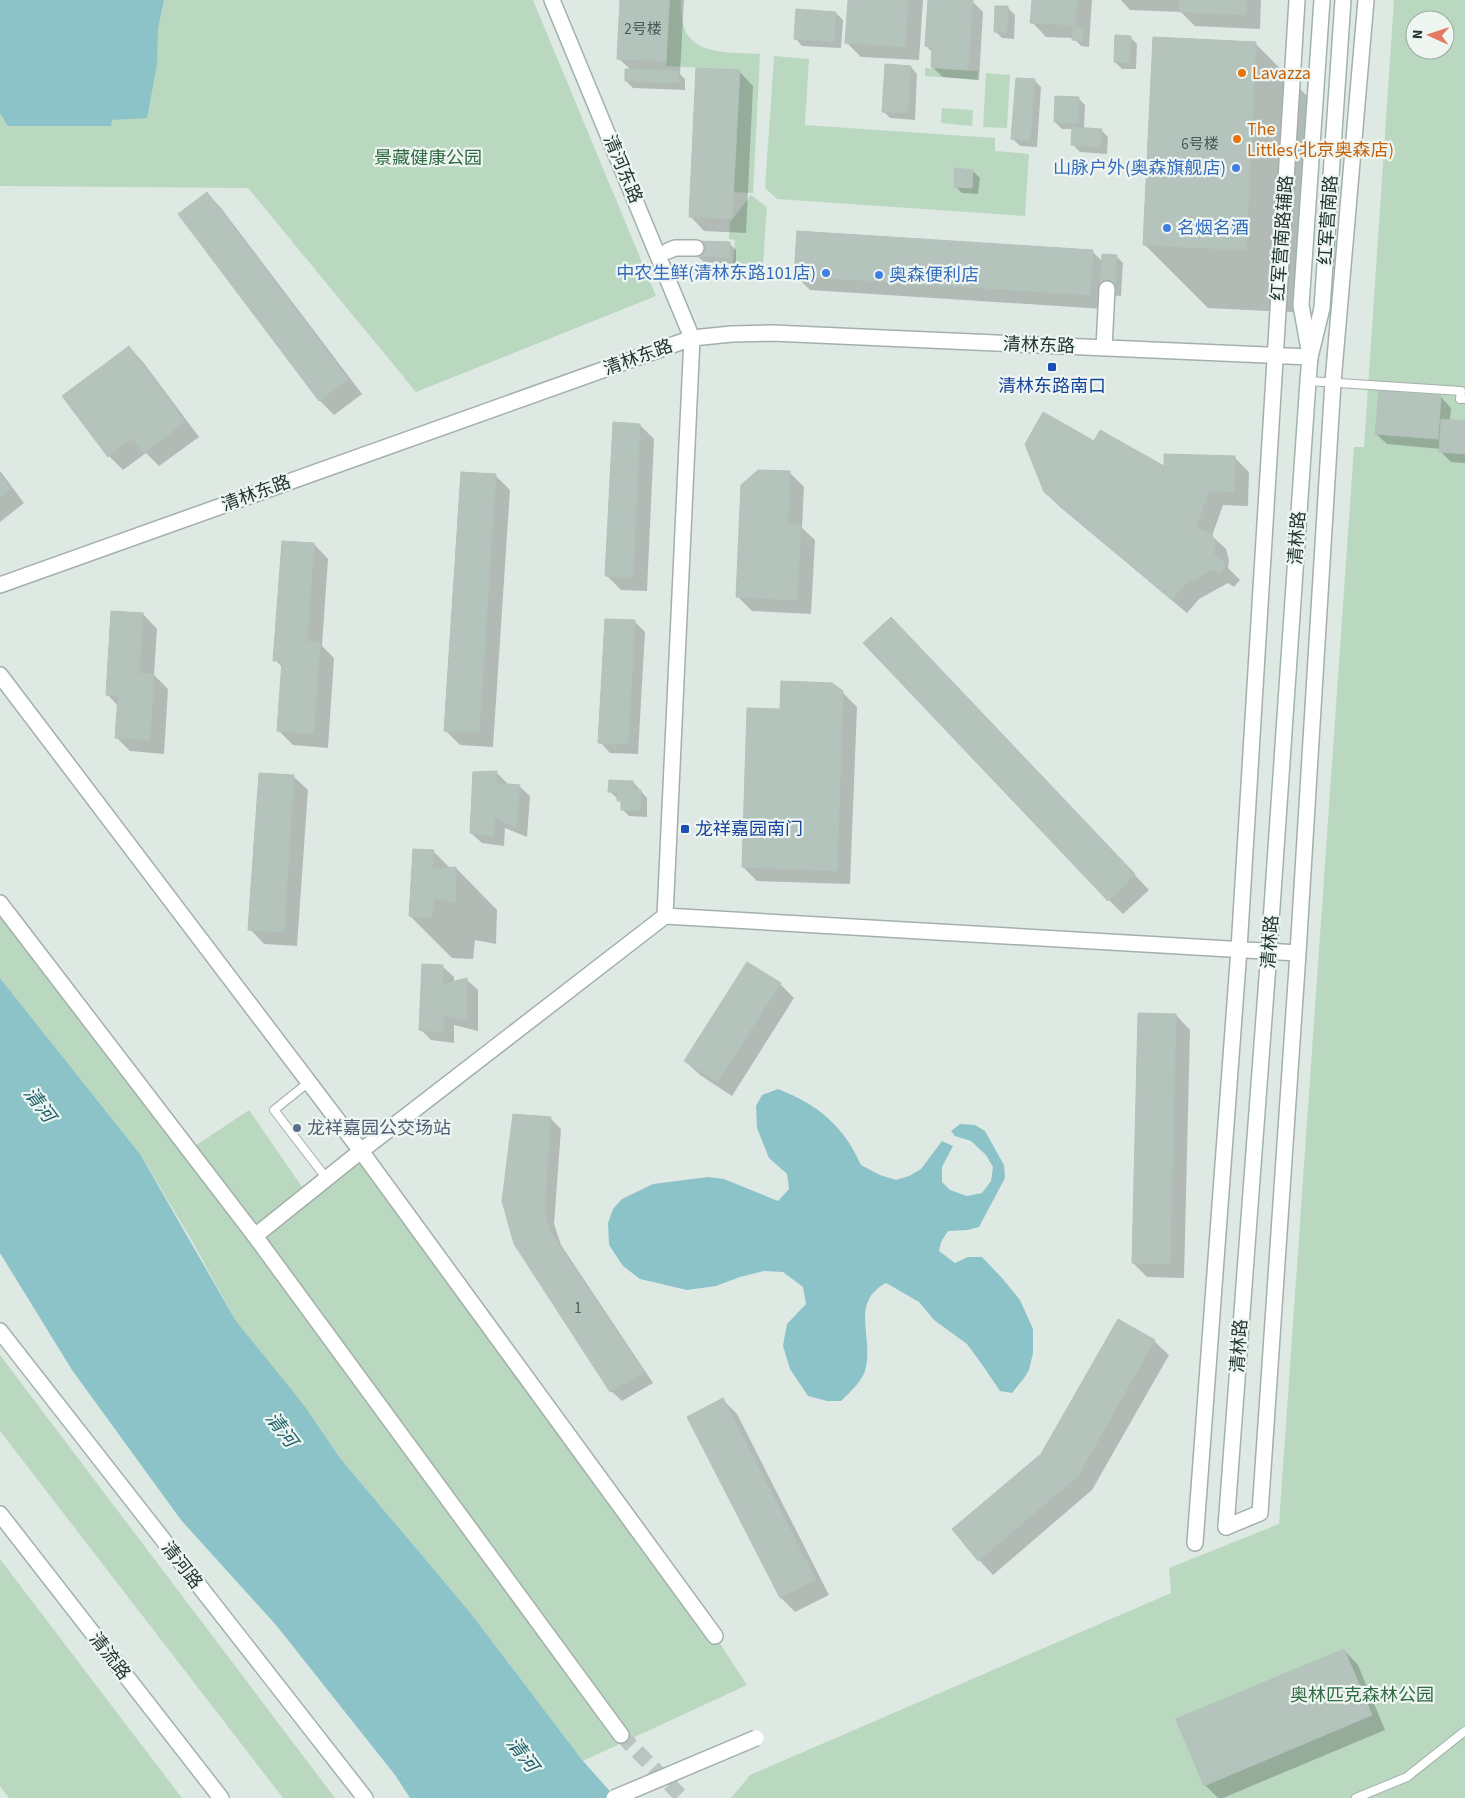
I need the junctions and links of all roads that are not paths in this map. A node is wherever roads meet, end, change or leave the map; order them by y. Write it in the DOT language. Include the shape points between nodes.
graph roads {
  1 [pos="552,0"];
  2 [pos="1297,0"];
  3 [pos="1322,0"];
  4 [pos="1343,0"];
  5 [pos="1366,0"];
  6 [pos="696,248"];
  7 [pos="663,254"];
  8 [pos="1107,289"];
  9 [pos="692,338"];
  10 [pos="1104,348"];
  11 [pos="1275,356"];
  12 [pos="1310,357"];
  13 [pos="1308,381"];
  14 [pos="1334,382"];
  15 [pos="1465,399"];
  16 [pos="0,585"];
  17 [pos="0,675"];
  18 [pos="0,903"];
  19 [pos="665,916"];
  20 [pos="1239,949"];
  21 [pos="1269,951"];
  22 [pos="1298,953"];
  23 [pos="309,1082"];
  24 [pos="361,1151"];
  25 [pos="326,1179"];
  26 [pos="255,1236"];
  27 [pos="0,1331"];
  28 [pos="0,1514"];
  29 [pos="1195,1543"];
  30 [pos="715,1636"];
  31 [pos="1465,1731"];
  32 [pos="621,1735"];
  33 [pos="756,1738"];
  34 [pos="221,1798"];
  35 [pos="365,1798"];
  36 [pos="614,1798"];
  37 [pos="1356,1798"];
  1 -- 7 [label="street, 清河东路"];
  2 -- 11 [label="street, 红军营南路辅路"];
  3 -- 12 [label="street, 红军营南路" via="1301,305"];
  4 -- 12 [label="street, 红军营南路" via="1322,308"];
  5 -- 14 [label="street"];
  6 -- 7 [label="street" via="675,248"];
  7 -- 9 [label="street, 清河东路"];
  8 -- 10 [label="street"];
  9 -- 10 [label="street, 清林东路" via="772,333"];
  9 -- 16 [label="street, 清林东路"];
  9 -- 19 [label="street"];
  10 -- 11 [label="street, 清林东路"];
  11 -- 12 [label="street, 清林东路"];
  11 -- 20 [label="street, 红军营南路辅路"];
  12 -- 13 [label="street, 清林路"];
  13 -- 14 [label="lane"];
  13 -- 21 [label="street, 清林路"];
  14 -- 15 [label="lane" via="1461,391 1460,399"];
  14 -- 22 [label="street"];
  17 -- 23 [label="street"];
  18 -- 26 [label="street"];
  19 -- 20 [label="street"];
  19 -- 24 [label="street"];
  20 -- 21 [label="street"];
  20 -- 29 [label="street, 红军营南路辅路"];
  21 -- 22 [label="street"];
  21 -- 22 [label="street, 清林路" via="1226,1527 1260,1513"];
  23 -- 24 [label="street"];
  23 -- 25 [label="lane" via="274,1110"];
  24 -- 25 [label="street"];
  24 -- 30 [label="street"];
  25 -- 26 [label="street"];
  26 -- 32 [label="street"];
  27 -- 35 [label="street, 清河路"];
  28 -- 34 [label="street, 清流路"];
  31 -- 37 [label="lane" via="1407,1777"];
  33 -- 36 [label="street, bridge"];
}
